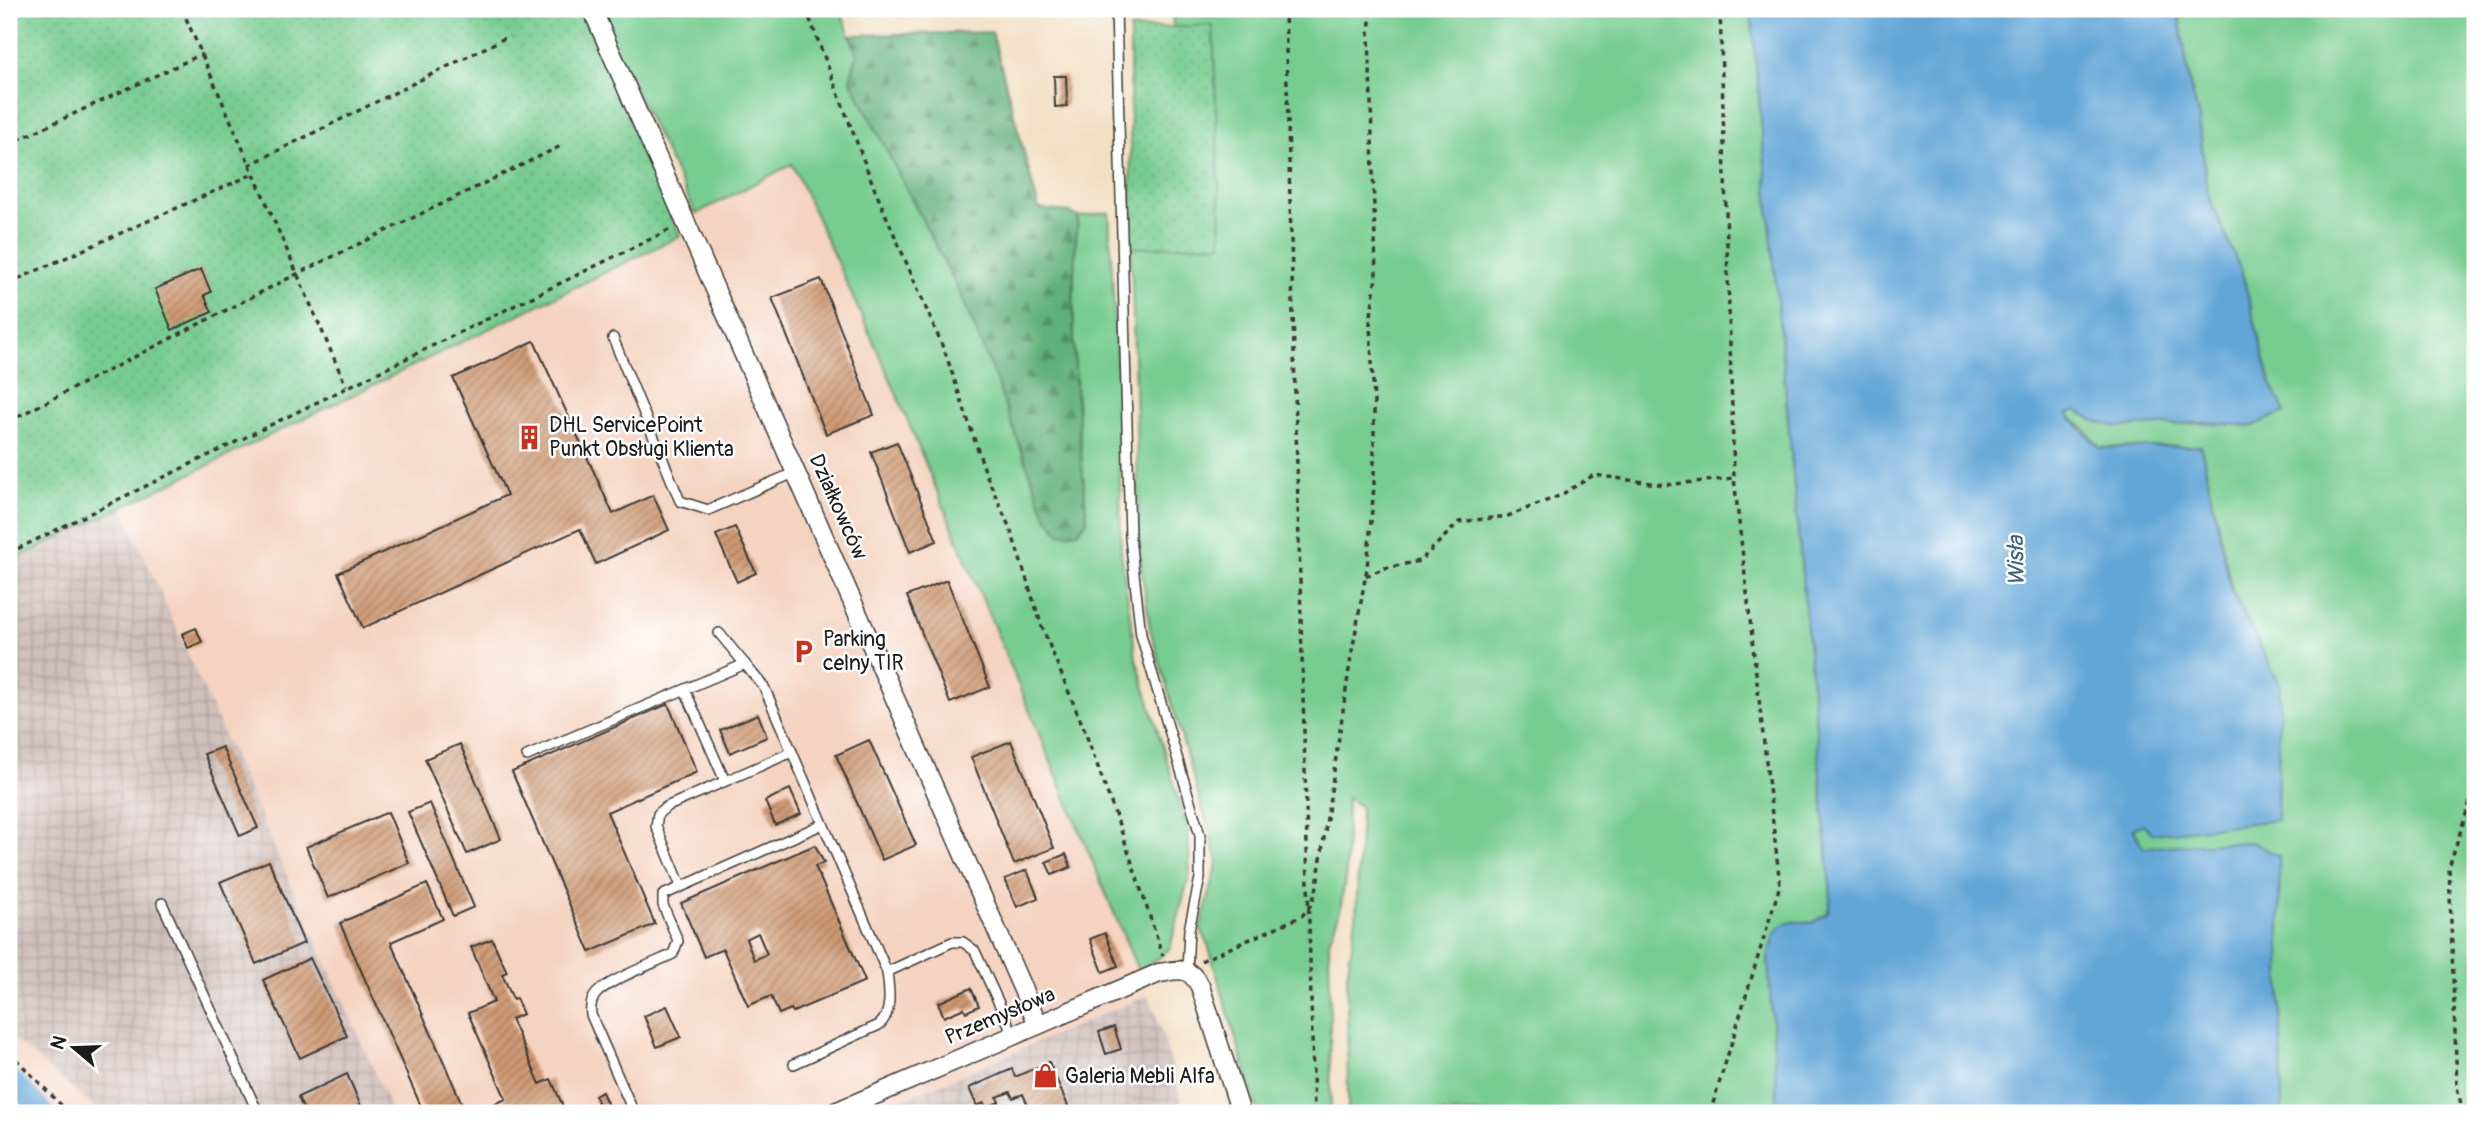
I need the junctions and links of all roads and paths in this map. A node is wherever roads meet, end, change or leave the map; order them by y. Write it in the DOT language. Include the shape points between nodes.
graph roads {
  1 [pos="182,9"];
  2 [pos="592,9"];
  3 [pos="806,9"];
  4 [pos="1116,9"];
  5 [pos="1285,9"];
  6 [pos="1371,9"];
  7 [pos="1720,9"];
  8 [pos="509,36"];
  9 [pos="202,54"];
  10 [pos="9,144"];
  11 [pos="563,145"];
  12 [pos="249,165"];
  13 [pos="253,174"];
  14 [pos="687,222"];
  15 [pos="297,274"];
  16 [pos="9,283"];
  17 [pos="613,338"];
  18 [pos="346,386"];
  19 [pos="9,421"];
  20 [pos="797,471"];
  21 [pos="1734,478"];
  22 [pos="9,553"];
  23 [pos="1365,576"];
  24 [pos="719,633"];
  25 [pos="745,664"];
  26 [pos="685,690"];
  27 [pos="792,752"];
  28 [pos="527,756"];
  29 [pos="725,781"];
  30 [pos="2475,786"];
  31 [pos="823,824"];
  32 [pos="681,886"];
  33 [pos="162,903"];
  34 [pos="1310,906"];
  35 [pos="1186,971"];
  36 [pos="887,972"];
  37 [pos="1168,972"];
  38 [pos="1038,1024"];
  39 [pos="1013,1034"];
  40 [pos="9,1052"];
  41 [pos="794,1064"];
  42 [pos="69,1113"];
  43 [pos="258,1113"];
  44 [pos="634,1113"];
  45 [pos="833,1113"];
  46 [pos="1241,1113"];
  47 [pos="1314,1113"];
  48 [pos="1710,1113"];
  49 [pos="2463,1113"];
  1 -- 9 [label="path"];
  2 -- 14 [label="street, Działkowców"];
  3 -- 37 [label="path" via="875,190 945,352 1042,627 1122,833"];
  4 -- 35 [label="lane" via="1130,538 1141,635 1200,835 1200,878"];
  5 -- 34 [label="path"];
  6 -- 23 [label="path" via="1374,486"];
  7 -- 21 [label="path"];
  8 -- 12 [label="path"];
  9 -- 10 [label="path"];
  9 -- 12 [label="path"];
  11 -- 15 [label="path"];
  12 -- 13 [label="path"];
  13 -- 15 [label="path"];
  13 -- 16 [label="path"];
  14 -- 18 [label="path"];
  14 -- 20 [label="street, Działkowców"];
  15 -- 18 [label="path"];
  15 -- 19 [label="path"];
  17 -- 20 [label="lane" via="680,501 708,510"];
  18 -- 22 [label="path"];
  20 -- 38 [label="street, Działkowców"];
  21 -- 23 [label="path" via="1665,485 1594,475 1559,496 1508,516 1459,522 1420,561"];
  21 -- 48 [label="path" via="1780,885"];
  23 -- 34 [label="path" via="1316,892"];
  24 -- 25 [label="lane"];
  25 -- 26 [label="lane"];
  25 -- 27 [label="lane" via="764,687"];
  26 -- 28 [label="lane"];
  26 -- 29 [label="lane"];
  27 -- 29 [label="lane"];
  27 -- 31 [label="lane"];
  29 -- 32 [label="lane" via="657,814 656,826"];
  30 -- 49 [label="path" via="2449,867 2457,1087"];
  31 -- 32 [label="lane"];
  31 -- 36 [label="lane"];
  32 -- 44 [label="lane" via="662,900 678,942 673,954 605,987 590,1006"];
  33 -- 43 [label="lane"];
  34 -- 35 [label="path" via="1302,916 1206,957"];
  34 -- 47 [label="path"];
  35 -- 37 [label="street, Przemysłowa"];
  35 -- 46 [label="street" via="1200,986"];
  36 -- 39 [label="lane" via="952,942 963,942 975,951"];
  36 -- 41 [label="lane" via="889,993 885,1019 879,1025"];
  37 -- 38 [label="street, Przemysłowa"];
  38 -- 39 [label="street, Przemysłowa"];
  39 -- 45 [label="street, Przemysłowa"];
  40 -- 42 [label="path"];
}
